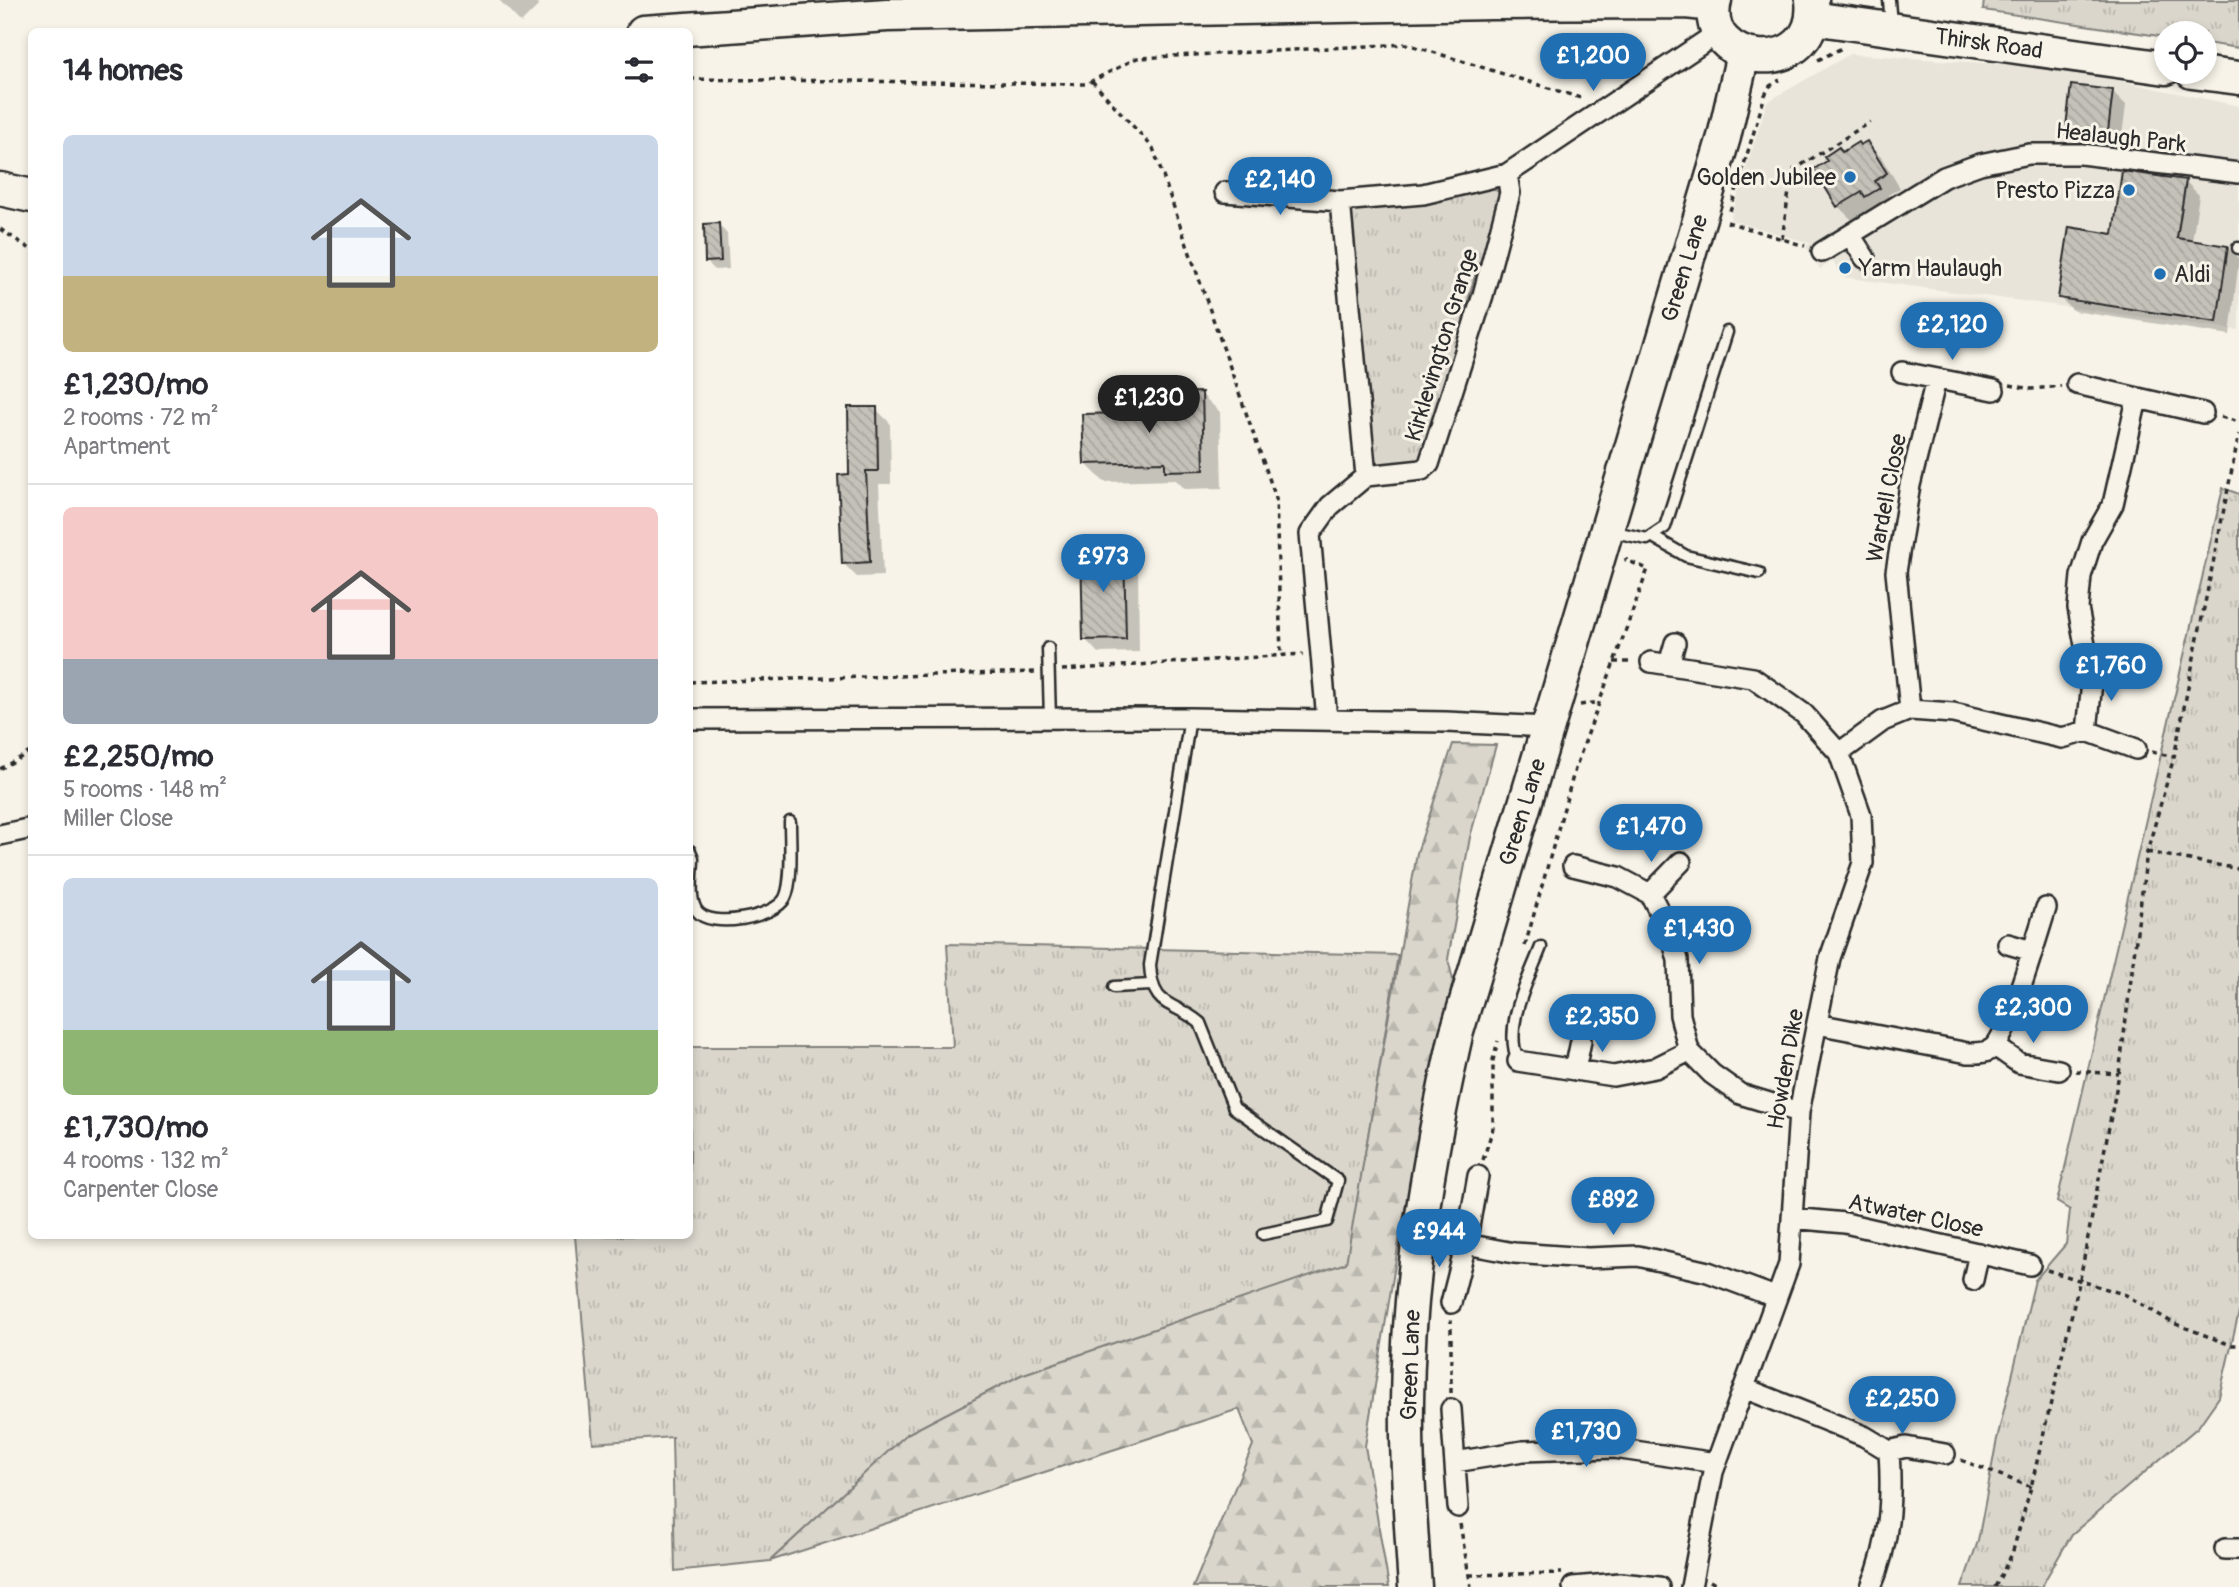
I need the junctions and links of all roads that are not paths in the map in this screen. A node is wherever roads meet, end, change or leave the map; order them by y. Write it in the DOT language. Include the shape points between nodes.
graph roads {
  1 [pos="1812,9"];
  2 [pos="1884,18"];
  3 [pos="1712,21"];
  4 [pos="693,29"];
  5 [pos="1744,54"];
  6 [pos="2154,66"];
  7 [pos="2217,75"];
  8 [pos="2239,78"];
  9 [pos="2239,173"];
  10 [pos="1507,174"];
  11 [pos="0,189"];
  12 [pos="1225,192"];
  13 [pos="28,195"];
  14 [pos="1340,201"];
  15 [pos="1850,234"];
  16 [pos="1822,252"];
  17 [pos="1865,258"];
  18 [pos="1727,332"];
  19 [pos="1902,372"];
  20 [pos="1936,380"];
  21 [pos="2077,384"];
  22 [pos="1994,390"];
  23 [pos="2137,399"];
  24 [pos="2203,413"];
  25 [pos="1366,476"];
  26 [pos="1619,533"];
  27 [pos="1653,537"];
  28 [pos="1759,573"];
  29 [pos="1675,643"];
  30 [pos="1048,648"];
  31 [pos="1910,710"];
  32 [pos="1190,718"];
  33 [pos="693,719"];
  34 [pos="1050,719"];
  35 [pos="1327,720"];
  36 [pos="1547,727"];
  37 [pos="2087,731"];
  38 [pos="2136,749"];
  39 [pos="1839,753"];
  40 [pos="790,822"];
  41 [pos="28,829"];
  42 [pos="0,835"];
  43 [pos="693,858"];
  44 [pos="1681,862"];
  45 [pos="1573,866"];
  46 [pos="1650,894"];
  47 [pos="2046,908"];
  48 [pos="2008,944"];
  49 [pos="1541,947"];
  50 [pos="2032,951"];
  51 [pos="1151,985"];
  52 [pos="1114,987"];
  53 [pos="1818,1024"];
  54 [pos="1581,1041"];
  55 [pos="1995,1046"];
  56 [pos="1689,1051"];
  57 [pos="1518,1061"];
  58 [pos="1575,1070"];
  59 [pos="2059,1070"];
  60 [pos="1800,1112"];
  61 [pos="1478,1176"];
  62 [pos="1792,1218"];
  63 [pos="1263,1234"];
  64 [pos="1466,1244"];
  65 [pos="1979,1253"];
  66 [pos="2030,1265"];
  67 [pos="1973,1280"];
  68 [pos="1775,1297"];
  69 [pos="1451,1303"];
  70 [pos="1744,1388"];
  71 [pos="1451,1409"];
  72 [pos="1889,1451"];
  73 [pos="1945,1454"];
  74 [pos="1455,1462"];
  75 [pos="1716,1463"];
  76 [pos="1458,1507"];
  77 [pos="1415,1587"];
  78 [pos="1573,1587"];
  79 [pos="1659,1587"];
  80 [pos="1691,1587"];
  81 [pos="1871,1587"];
  1 -- 2 [label="main road, Thirsk Road"];
  1 -- 5 [label="main road" via="1805,35 1794,48 1769,57"];
  2 -- 6 [label="main road, Thirsk Road"];
  3 -- 4 [label="main road" via="1686,2 1506,2 900,15"];
  3 -- 5 [label="main road" via="1734,49"];
  3 -- 10 [label="street" via="1610,107"];
  5 -- 26 [label="main road, Green Lane"];
  7 -- 8 [label="main road"];
  9 -- 15 [label="street, Healaugh Park" via="2081,154 2029,154 1944,177"];
  10 -- 14 [label="street" via="1423,194"];
  10 -- 25 [label="street, Kirklevington Grange" via="1510,193 1434,455 1422,470"];
  11 -- 13 [label="main road"];
  12 -- 14 [label="street"];
  14 -- 25 [label="street"];
  15 -- 16 [label="street, Healaugh Park"];
  15 -- 17 [label="street"];
  18 -- 27 [label="lane" via="1668,520"];
  19 -- 20 [label="street"];
  20 -- 22 [label="street"];
  20 -- 31 [label="street, Wardell Close" via="1895,572"];
  21 -- 23 [label="street"];
  23 -- 24 [label="street"];
  23 -- 37 [label="street" via="2113,503 2092,541 2081,576 2078,608 2092,682"];
  25 -- 35 [label="street" via="1331,506 1310,534"];
  26 -- 27 [label="lane"];
  26 -- 36 [label="main road, Green Lane"];
  27 -- 28 [label="lane" via="1686,556"];
  29 -- 39 [label="street, Howden Dike" via="1660,663 1753,678 1804,714"];
  30 -- 34 [label="lane"];
  31 -- 37 [label="street" via="1953,713 2062,738"];
  31 -- 39 [label="street" via="1883,721"];
  32 -- 34 [label="street"];
  32 -- 35 [label="street"];
  32 -- 51 [label="lane" via="1150,965"];
  33 -- 34 [label="street"];
  35 -- 36 [label="street"];
  36 -- 77 [label="main road, Green Lane" via="1456,1035 1429,1168 1411,1318 1407,1402"];
  37 -- 38 [label="street"];
  39 -- 53 [label="street, Howden Dike" via="1861,816 1863,863 1830,958"];
  40 -- 43 [label="lane" via="786,896 777,908 759,916 718,919 700,915 694,908"];
  41 -- 42 [label="street"];
  44 -- 46 [label="street"];
  45 -- 46 [label="street" via="1618,877"];
  46 -- 56 [label="street" via="1671,934 1678,960 1680,1014"];
  47 -- 50 [label="street"];
  48 -- 50 [label="street"];
  49 -- 57 [label="lane" via="1512,1034"];
  50 -- 55 [label="street"];
  51 -- 52 [label="lane"];
  51 -- 63 [label="lane" via="1168,1006 1200,1023 1234,1108 1338,1181 1327,1221"];
  53 -- 55 [label="street" via="1968,1053"];
  53 -- 60 [label="street, Howden Dike"];
  54 -- 58 [label="street"];
  55 -- 59 [label="street" via="2019,1063"];
  56 -- 58 [label="street" via="1655,1068 1613,1076"];
  56 -- 60 [label="street" via="1740,1094"];
  57 -- 58 [label="street"];
  60 -- 62 [label="street, Howden Dike"];
  61 -- 64 [label="street"];
  62 -- 65 [label="street, Atwater Close" via="1845,1223"];
  62 -- 68 [label="street, Howden Dike" via="1788,1264"];
  64 -- 68 [label="street" via="1514,1254 1638,1256 1708,1272"];
  64 -- 69 [label="street"];
  65 -- 66 [label="street, Atwater Close"];
  65 -- 67 [label="street"];
  68 -- 70 [label="street, Howden Dike"];
  70 -- 72 [label="street" via="1864,1436"];
  70 -- 75 [label="street, Howden Dike"];
  71 -- 74 [label="street"];
  72 -- 73 [label="street" via="1906,1447"];
  72 -- 81 [label="street" via="1892,1494 1883,1558"];
  74 -- 75 [label="street" via="1523,1451 1614,1448"];
  74 -- 76 [label="street"];
  75 -- 80 [label="street, Howden Dike"];
  78 -- 79 [label="street" via="1620,1583"];
}
